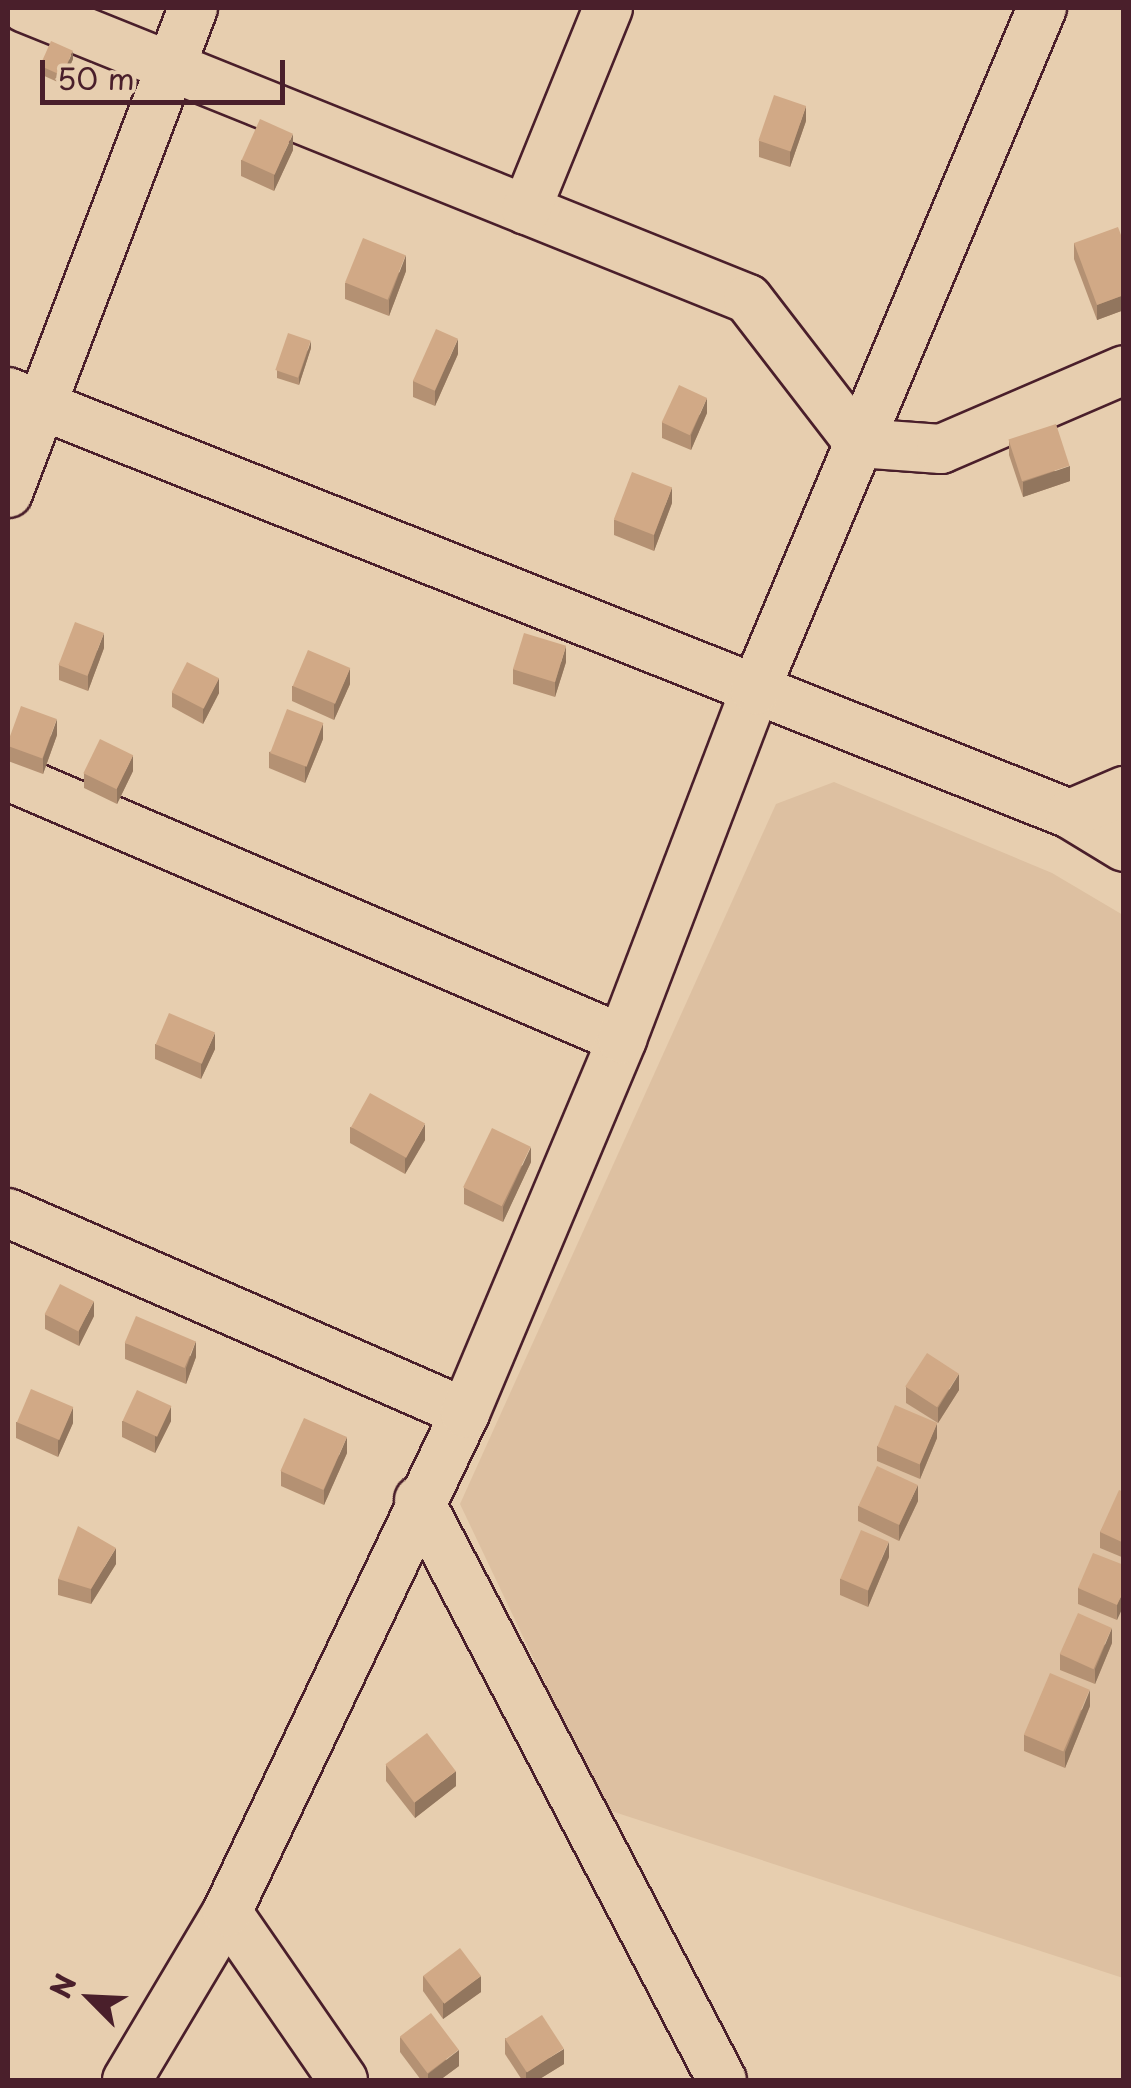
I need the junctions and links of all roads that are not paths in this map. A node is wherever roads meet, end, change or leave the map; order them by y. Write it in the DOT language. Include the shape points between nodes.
graph roads {
  1 [pos="26,8"];
  2 [pos="193,8"];
  3 [pos="608,8"];
  4 [pos="1042,8"];
  5 [pos="168,66"];
  6 [pos="526,210"];
  7 [pos="1124,370"];
  8 [pos="25,399"];
  9 [pos="859,443"];
  10 [pos="8,492"];
  11 [pos="755,690"];
  12 [pos="8,776"];
  13 [pos="1124,791"];
  14 [pos="1070,814"];
  15 [pos="1124,847"];
  16 [pos="622,1039"];
  17 [pos="8,1213"];
  18 [pos="465,1412"];
  19 [pos="419,1500"];
  20 [pos="227,1912"];
  21 [pos="126,2080"];
  22 [pos="342,2080"];
  23 [pos="722,2080"];
  1 -- 5 [label="street"];
  2 -- 5 [label="street"];
  3 -- 6 [label="street"];
  4 -- 9 [label="street"];
  5 -- 6 [label="street"];
  5 -- 8 [label="street"];
  6 -- 9 [label="street" via="748,299"];
  7 -- 9 [label="street" via="941,448"];
  8 -- 10 [label="street"];
  8 -- 11 [label="street"];
  9 -- 11 [label="street"];
  11 -- 14 [label="street"];
  11 -- 16 [label="street"];
  12 -- 16 [label="street"];
  13 -- 14 [label="street"];
  14 -- 15 [label="street"];
  16 -- 18 [label="street"];
  17 -- 18 [label="street"];
  18 -- 19 [label="street"];
  19 -- 20 [label="street"];
  19 -- 23 [label="street"];
  20 -- 21 [label="street"];
  20 -- 22 [label="street"];
}
